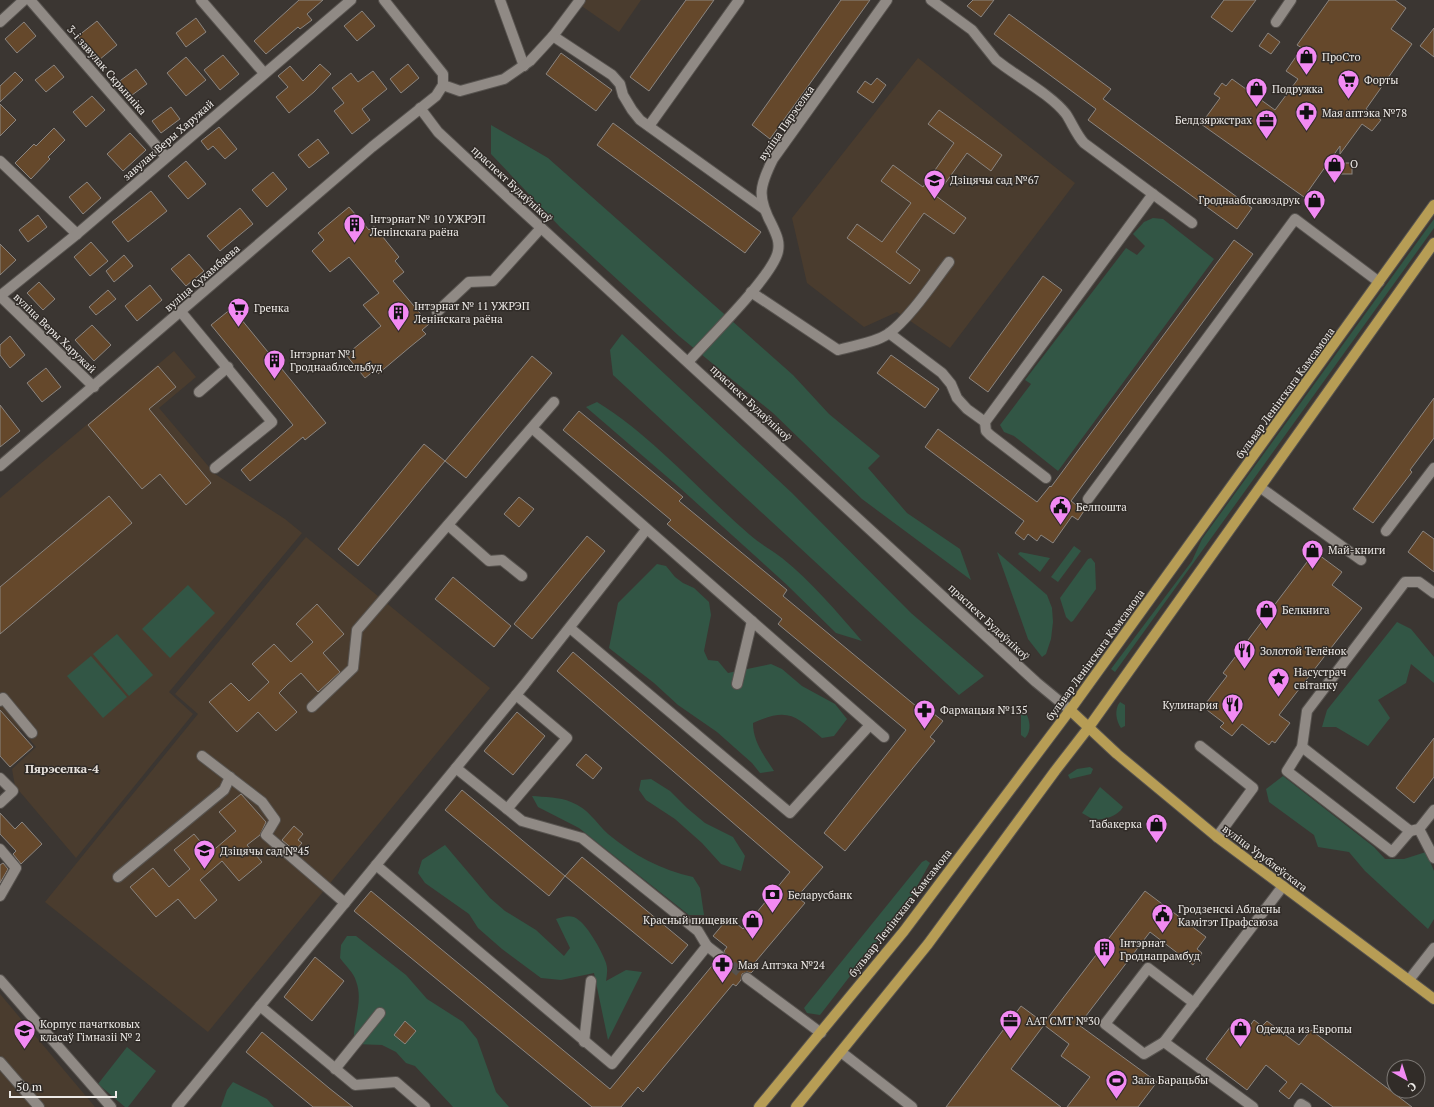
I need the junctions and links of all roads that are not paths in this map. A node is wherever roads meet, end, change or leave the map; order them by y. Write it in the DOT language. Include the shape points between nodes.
graph roads {
  1 [pos="24,0"];
  2 [pos="30,0"];
  3 [pos="201,0"];
  4 [pos="351,0"];
  5 [pos="384,0"];
  6 [pos="500,0"];
  7 [pos="580,0"];
  8 [pos="739,0"];
  9 [pos="888,0"];
  10 [pos="931,0"];
  11 [pos="1291,0"];
  12 [pos="0,22"];
  13 [pos="1276,22"];
  14 [pos="553,36"];
  15 [pos="524,66"];
  16 [pos="264,73"];
  17 [pos="443,85"];
  18 [pos="420,108"];
  19 [pos="649,126"];
  20 [pos="166,156"];
  21 [pos="0,161"];
  22 [pos="1153,194"];
  23 [pos="1434,205"];
  24 [pos="764,209"];
  25 [pos="1192,223"];
  26 [pos="541,228"];
  27 [pos="77,234"];
  28 [pos="1434,243"];
  29 [pos="949,262"];
  30 [pos="1379,282"];
  31 [pos="751,292"];
  32 [pos="0,296"];
  33 [pos="181,312"];
  34 [pos="437,312"];
  35 [pos="889,333"];
  36 [pos="688,362"];
  37 [pos="228,368"];
  38 [pos="94,387"];
  39 [pos="199,392"];
  40 [pos="554,402"];
  41 [pos="985,422"];
  42 [pos="532,428"];
  43 [pos="0,466"];
  44 [pos="215,468"];
  45 [pos="1434,468"];
  46 [pos="1046,478"];
  47 [pos="1261,488"];
  48 [pos="1088,499"];
  49 [pos="448,525"];
  50 [pos="646,530"];
  51 [pos="1386,531"];
  52 [pos="1361,560"];
  53 [pos="522,576"];
  54 [pos="1434,593"];
  55 [pos="752,621"];
  56 [pos="570,628"];
  57 [pos="737,684"];
  58 [pos="516,695"];
  59 [pos="0,701"];
  60 [pos="312,707"];
  61 [pos="1070,710"];
  62 [pos="870,725"];
  63 [pos="1089,727"];
  64 [pos="32,733"];
  65 [pos="884,737"];
  66 [pos="1200,746"];
  67 [pos="1302,747"];
  68 [pos="202,756"];
  69 [pos="456,768"];
  70 [pos="230,777"];
  71 [pos="0,778"];
  72 [pos="0,803"];
  73 [pos="507,809"];
  74 [pos="1434,810"];
  75 [pos="1415,830"];
  76 [pos="1216,836"];
  77 [pos="0,849"];
  78 [pos="1434,858"];
  79 [pos="376,865"];
  80 [pos="118,877"];
  81 [pos="1282,886"];
  82 [pos="0,896"];
  83 [pos="345,903"];
  84 [pos="707,946"];
  85 [pos="1434,948"];
  86 [pos="720,956"];
  87 [pos="747,978"];
  88 [pos="0,980"];
  89 [pos="1410,980"];
  90 [pos="591,981"];
  91 [pos="1434,999"];
  92 [pos="1194,1003"];
  93 [pos="260,1006"];
  94 [pos="380,1013"];
  95 [pos="821,1033"];
  96 [pos="584,1042"];
  97 [pos="1164,1042"];
  98 [pos="841,1052"];
  99 [pos="0,1062"];
  100 [pos="335,1069"];
  101 [pos="110,1106"];
  102 [pos="39,1107"];
  103 [pos="177,1107"];
  104 [pos="425,1107"];
  105 [pos="759,1107"];
  106 [pos="796,1107"];
  107 [pos="912,1107"];
  108 [pos="1253,1107"];
  109 [pos="1299,1107"];
  110 [pos="1306,1107"];
  1 -- 12 [label="street"];
  2 -- 20 [label="street, 3-і завулак Скрынніка"];
  3 -- 16 [label="street"];
  4 -- 16 [label="street, завулак Веры Харужай"];
  5 -- 17 [label="street" via="442,74"];
  6 -- 15 [label="street"];
  7 -- 14 [label="street"];
  8 -- 19 [label="street"];
  9 -- 24 [label="street, вуліца Пярэселка" via="773,159 763,178 761,191"];
  10 -- 22 [label="street" via="972,30 996,60 1055,103 1066,114 1084,143"];
  11 -- 13 [label="street"];
  14 -- 15 [label="street"];
  14 -- 19 [label="street" via="612,75 620,84 632,110"];
  15 -- 17 [label="street" via="504,79 460,91"];
  16 -- 20 [label="street, завулак Веры Харужай"];
  17 -- 18 [label="street, вуліца Сухамбаева" via="436,96"];
  18 -- 26 [label="street, праспект Будаўнікоў" via="438,132"];
  18 -- 33 [label="street, вуліца Сухамбаева"];
  19 -- 24 [label="street"];
  20 -- 27 [label="street, завулак Веры Харужай"];
  21 -- 27 [label="street"];
  22 -- 25 [label="street"];
  22 -- 41 [label="street"];
  23 -- 30 [label="main road, бульвар Ленінскага Камсамола"];
  24 -- 31 [label="street, вуліца Пярэселка" via="778,237 778,251 774,262"];
  26 -- 34 [label="street" via="493,280 469,282"];
  26 -- 36 [label="street, праспект Будаўнікоў"];
  27 -- 32 [label="street, завулак Веры Харужай"];
  28 -- 47 [label="main road"];
  29 -- 35 [label="street" via="905,318"];
  30 -- 48 [label="street" via="1295,219"];
  30 -- 61 [label="main road, бульвар Ленінскага Камсамола"];
  31 -- 35 [label="street" via="838,350 877,340"];
  31 -- 36 [label="street, вуліца Пярэселка"];
  32 -- 38 [label="street, вуліца Веры Харужай"];
  33 -- 37 [label="street"];
  33 -- 38 [label="street, вуліца Сухамбаева"];
  35 -- 41 [label="street" via="942,373 951,384 957,398"];
  36 -- 61 [label="street, праспект Будаўнікоў" via="1036,682"];
  37 -- 39 [label="street"];
  37 -- 44 [label="street" via="272,422"];
  38 -- 43 [label="street, вуліца Сухамбаева"];
  40 -- 42 [label="street"];
  41 -- 46 [label="street" via="986,431 990,435"];
  42 -- 49 [label="street"];
  42 -- 50 [label="street"];
  45 -- 51 [label="street"];
  47 -- 52 [label="street"];
  47 -- 63 [label="main road"];
  49 -- 53 [label="street" via="489,561 502,560"];
  49 -- 60 [label="street" via="357,630 353,668"];
  50 -- 55 [label="street"];
  50 -- 56 [label="street"];
  54 -- 67 [label="street" via="1419,582 1405,582 1307,711"];
  55 -- 57 [label="street"];
  55 -- 62 [label="street"];
  56 -- 58 [label="street"];
  56 -- 62 [label="street" via="790,813"];
  58 -- 69 [label="street"];
  58 -- 73 [label="street" via="567,738"];
  59 -- 64 [label="street" via="3,698"];
  61 -- 63 [label="main road, вуліца Урублеўскага"];
  61 -- 95 [label="main road, бульвар Ленінскага Камсамола" via="904,931"];
  62 -- 65 [label="street"];
  63 -- 76 [label="main road, вуліца Урублеўскага" via="1117,754"];
  63 -- 98 [label="main road" via="928,944"];
  66 -- 76 [label="street" via="1253,788"];
  67 -- 75 [label="street"];
  67 -- 75 [label="street" via="1287,771 1392,852"];
  68 -- 70 [label="street"];
  69 -- 73 [label="street"];
  69 -- 79 [label="street"];
  70 -- 80 [label="street" via="224,790"];
  70 -- 83 [label="street" via="262,802 276,820 266,835"];
  71 -- 72 [label="street" via="13,791"];
  73 -- 84 [label="street" via="522,821 582,838 698,931"];
  74 -- 75 [label="street"];
  75 -- 78 [label="street"];
  76 -- 81 [label="main road, вуліца Урублеўскага"];
  77 -- 82 [label="street" via="16,868"];
  79 -- 83 [label="street"];
  79 -- 96 [label="street"];
  81 -- 89 [label="main road, вуліца Урублеўскага"];
  81 -- 92 [label="street"];
  83 -- 93 [label="street"];
  84 -- 86 [label="street"];
  84 -- 96 [label="street" via="612,1064"];
  85 -- 89 [label="street"];
  87 -- 95 [label="street"];
  88 -- 101 [label="street"];
  89 -- 91 [label="main road, вуліца Урублеўскага"];
  90 -- 96 [label="street"];
  92 -- 97 [label="street"];
  92 -- 97 [label="street" via="1148,968 1105,1024 1144,1054"];
  93 -- 100 [label="street"];
  93 -- 103 [label="street"];
  94 -- 100 [label="street"];
  95 -- 105 [label="main road, бульвар Ленінскага Камсамола"];
  97 -- 108 [label="street"];
  98 -- 106 [label="main road"];
  98 -- 107 [label="street"];
  99 -- 102 [label="street"];
  100 -- 104 [label="street" via="355,1085 396,1082"];
  109 -- 110 [label="street" via="1301,1104"];
}
